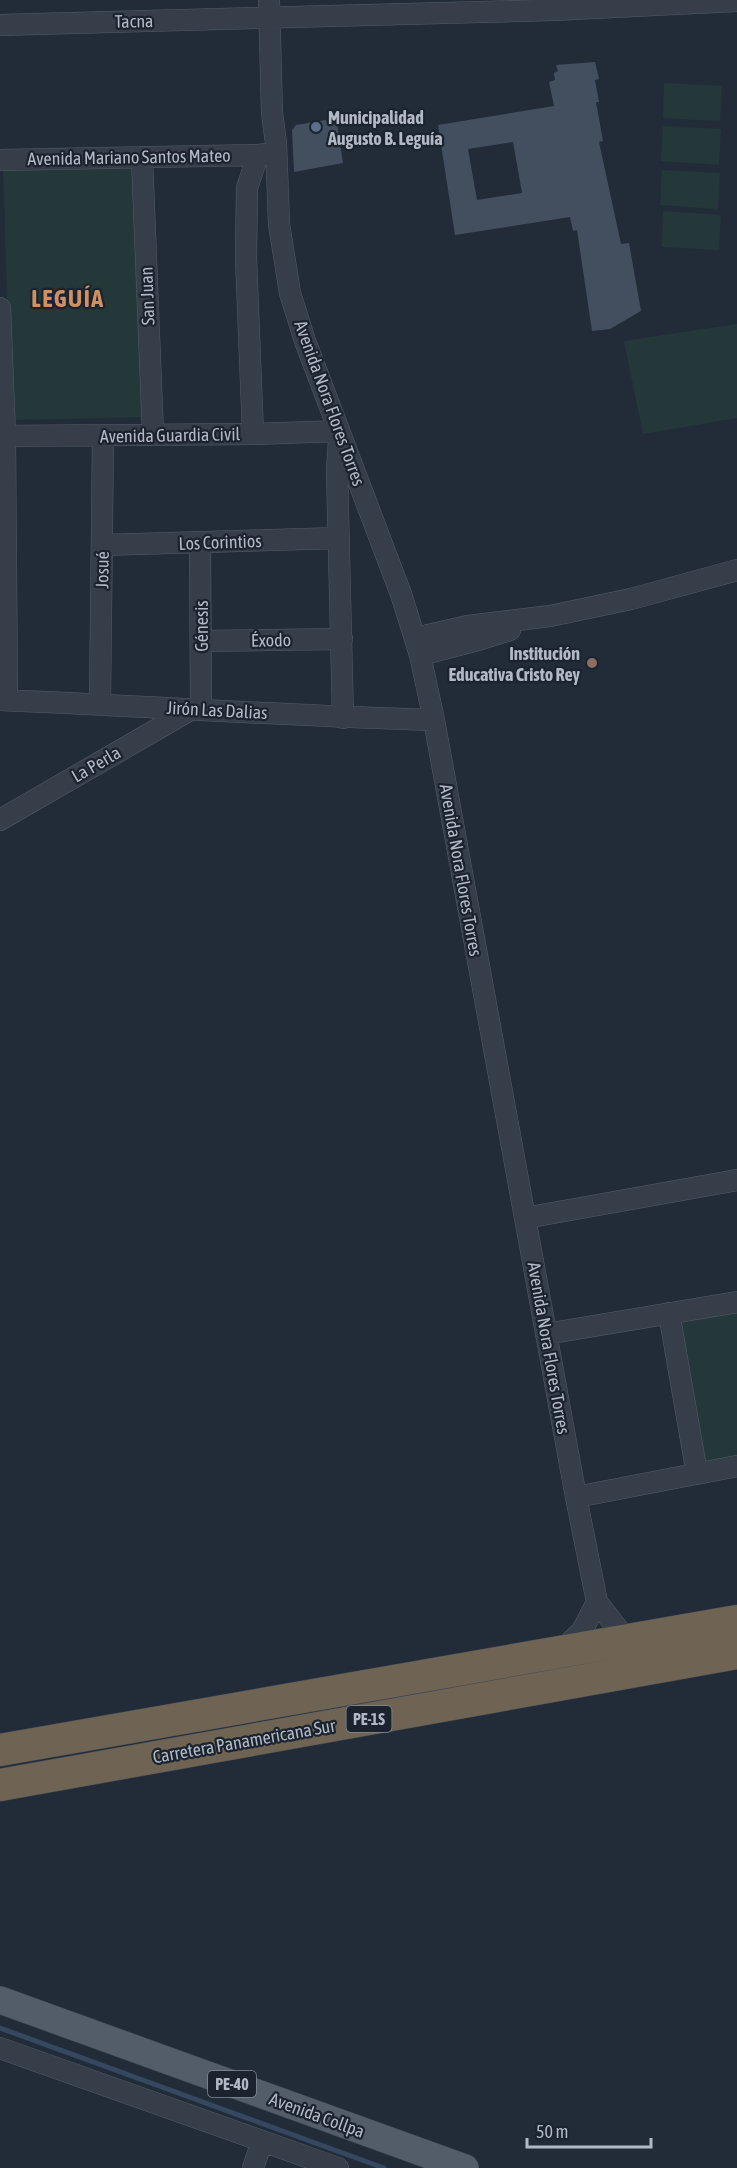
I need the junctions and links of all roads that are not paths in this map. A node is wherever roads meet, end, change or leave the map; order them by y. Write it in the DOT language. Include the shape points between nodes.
graph roads {
  1 [pos="737,1"];
  2 [pos="553,5"];
  3 [pos="269,9"];
  4 [pos="0,25"];
  5 [pos="267,154"];
  6 [pos="142,157"];
  7 [pos="0,160"];
  8 [pos="0,308"];
  9 [pos="339,431"];
  10 [pos="253,434"];
  11 [pos="103,435"];
  12 [pos="153,435"];
  13 [pos="2,436"];
  14 [pos="339,538"];
  15 [pos="201,543"];
  16 [pos="102,545"];
  17 [pos="737,570"];
  18 [pos="342,639"];
  19 [pos="201,641"];
  20 [pos="418,647"];
  21 [pos="3,700"];
  22 [pos="100,704"];
  23 [pos="197,709"];
  24 [pos="343,718"];
  25 [pos="434,720"];
  26 [pos="0,805"];
  27 [pos="24,806"];
  28 [pos="0,820"];
  29 [pos="737,1180"];
  30 [pos="525,1218"];
  31 [pos="737,1302"];
  32 [pos="669,1313"];
  33 [pos="546,1334"];
  34 [pos="737,1466"];
  35 [pos="697,1474"];
  36 [pos="576,1497"];
  37 [pos="597,1602"];
  38 [pos="737,1621"];
  39 [pos="631,1641"];
  40 [pos="558,1653"];
  41 [pos="737,1653"];
  42 [pos="495,1664"];
  43 [pos="499,1696"];
  44 [pos="0,1750"];
  45 [pos="0,1785"];
  46 [pos="0,2000"];
  47 [pos="0,2048"];
  48 [pos="262,2141"];
  49 [pos="427,2162"];
  50 [pos="253,2168"];
  51 [pos="339,2168"];
  52 [pos="465,2168"];
  1 -- 2 [label="street, Tacna"];
  2 -- 3 [label="street, Tacna"];
  3 -- 4 [label="street, Tacna"];
  3 -- 5 [label="street, Avenida Nora Flores Torres" via="272,113"];
  5 -- 6 [label="street, Avenida Mariano Santos Mateo"];
  5 -- 9 [label="street, Avenida Nora Flores Torres" via="290,293"];
  5 -- 10 [label="street, Avenida Nora Flores Torres" via="247,188 246,206"];
  6 -- 7 [label="street, Avenida Mariano Santos Mateo"];
  6 -- 12 [label="street, San Juan"];
  8 -- 13 [label="street"];
  9 -- 10 [label="street, Avenida Guardia Civil"];
  9 -- 14 [label="street"];
  9 -- 20 [label="street, Avenida Nora Flores Torres"];
  10 -- 12 [label="street, Avenida Guardia Civil"];
  11 -- 12 [label="street, Avenida Guardia Civil"];
  11 -- 13 [label="street, Avenida Guardia Civil"];
  11 -- 16 [label="street, Josué"];
  13 -- 21 [label="street"];
  14 -- 15 [label="street, Los Corintios"];
  14 -- 18 [label="street"];
  15 -- 16 [label="street, Los Corintios"];
  15 -- 19 [label="street, Génesis"];
  16 -- 22 [label="street, Josué"];
  17 -- 20 [label="street" via="550,616 478,640"];
  18 -- 19 [label="street, Éxodo"];
  18 -- 24 [label="street"];
  19 -- 23 [label="street, Génesis"];
  20 -- 25 [label="street, Avenida Nora Flores Torres"];
  21 -- 22 [label="street, Jirón Las Dalias"];
  22 -- 23 [label="street, Jirón Las Dalias"];
  23 -- 24 [label="street, Jirón Las Dalias"];
  23 -- 27 [label="street, La Perla"];
  24 -- 25 [label="street, Jirón Las Dalias"];
  25 -- 30 [label="street, Avenida Nora Flores Torres"];
  26 -- 27 [label="street"];
  27 -- 28 [label="street, La Perla"];
  29 -- 30 [label="street"];
  30 -- 33 [label="street, Avenida Nora Flores Torres"];
  31 -- 32 [label="street"];
  32 -- 33 [label="street"];
  32 -- 35 [label="street"];
  33 -- 36 [label="street, Avenida Nora Flores Torres"];
  34 -- 35 [label="street"];
  35 -- 36 [label="street"];
  36 -- 37 [label="street, Avenida Nora Flores Torres"];
  37 -- 39 [label="street, Avenida Nora Flores Torres"];
  37 -- 40 [label="street" via="582,1631"];
  38 -- 39 [label="highway, Carretera Panamericana Sur / PE-1S"];
  39 -- 40 [label="highway, Carretera Panamericana Sur / PE-1S"];
  40 -- 42 [label="highway, Carretera Panamericana Sur / PE-1S"];
  41 -- 43 [label="highway, Carretera Panamericana Sur / PE-1S"];
  42 -- 43 [label="highway"];
  42 -- 44 [label="highway, Carretera Panamericana Sur / PE-1S"];
  43 -- 45 [label="highway, Carretera Panamericana Sur / PE-1S"];
  46 -- 49 [label="main road, Avenida Collpa / PE-40"];
  47 -- 48 [label="street"];
  48 -- 50 [label="street"];
  48 -- 51 [label="street"];
  49 -- 52 [label="main road, Avenida Collpa / PE-40"];
}
